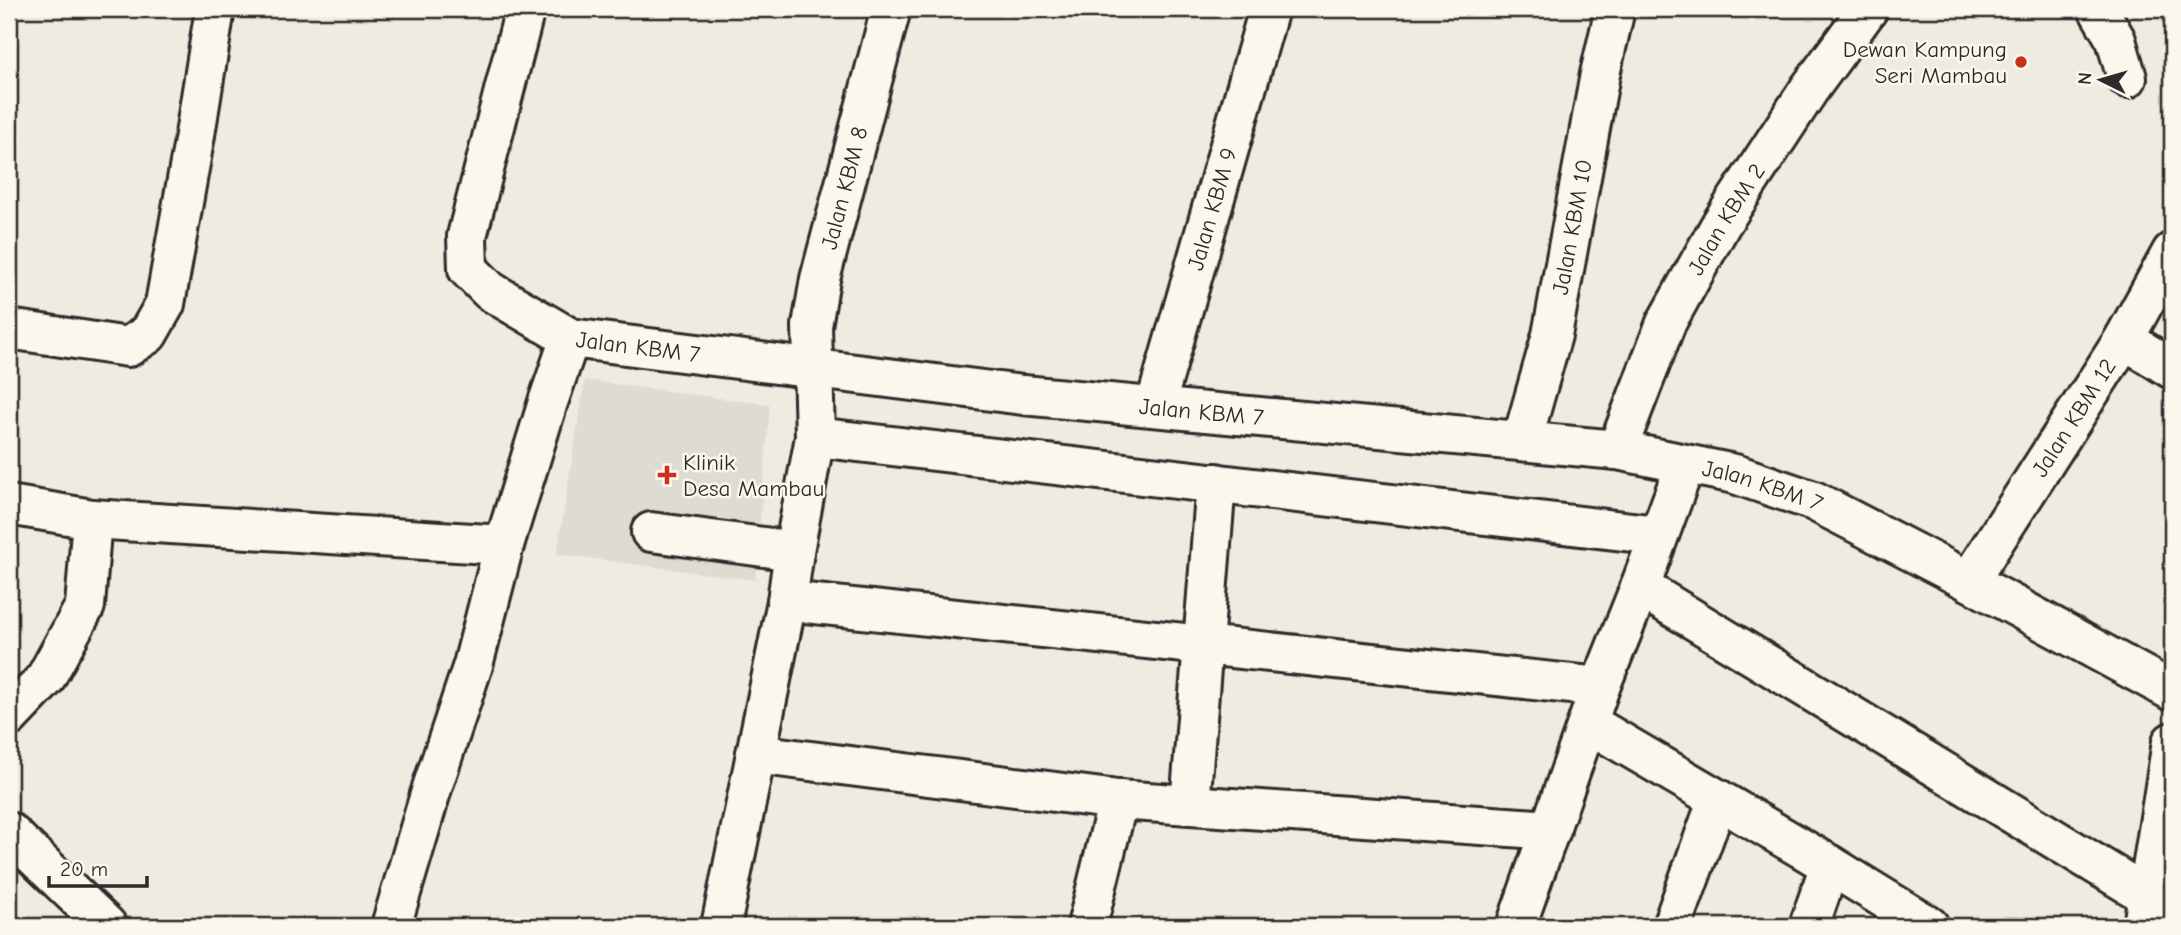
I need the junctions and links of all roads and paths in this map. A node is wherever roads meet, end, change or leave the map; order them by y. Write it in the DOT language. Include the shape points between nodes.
graph roads {
  1 [pos="215,9"];
  2 [pos="525,9"];
  3 [pos="891,9"];
  4 [pos="1269,9"];
  5 [pos="1615,9"];
  6 [pos="1868,9"];
  7 [pos="2098,9"];
  8 [pos="2127,78"];
  9 [pos="2172,252"];
  10 [pos="9,329"];
  11 [pos="570,338"];
  12 [pos="2124,339"];
  13 [pos="812,368"];
  14 [pos="2172,369"];
  15 [pos="1155,407"];
  16 [pos="815,437"];
  17 [pos="1522,441"];
  18 [pos="1617,450"];
  19 [pos="1685,464"];
  20 [pos="1216,483"];
  21 [pos="9,505"];
  22 [pos="92,519"];
  23 [pos="651,532"];
  24 [pos="1658,535"];
  25 [pos="504,545"];
  26 [pos="794,551"];
  27 [pos="1969,581"];
  28 [pos="1640,587"];
  29 [pos="787,601"];
  30 [pos="1203,645"];
  31 [pos="1600,687"];
  32 [pos="2172,691"];
  33 [pos="9,717"];
  34 [pos="1588,723"];
  35 [pos="2172,742"];
  36 [pos="756,754"];
  37 [pos="1718,799"];
  38 [pos="1118,800"];
  39 [pos="1190,805"];
  40 [pos="1551,830"];
  41 [pos="9,832"];
  42 [pos="1830,864"];
  43 [pos="2145,911"];
  44 [pos="107,926"];
  45 [pos="391,926"];
  46 [pos="721,926"];
  47 [pos="1087,926"];
  48 [pos="1516,926"];
  49 [pos="1672,926"];
  50 [pos="1809,926"];
  51 [pos="1929,926"];
  1 -- 10 [label="street" via="165,304 148,334 128,347"];
  2 -- 11 [label="street, Jalan KBM 7" via="467,236 468,269 490,291"];
  3 -- 13 [label="street, Jalan KBM 8" via="820,279 812,326"];
  4 -- 15 [label="street, Jalan KBM 9"];
  5 -- 17 [label="street, Jalan KBM 10" via="1552,335"];
  6 -- 18 [label="street, Jalan KBM 2" via="1721,224 1666,323"];
  7 -- 8 [label="street" via="2116,40"];
  9 -- 12 [label="street, Jalan KBM 12"];
  11 -- 13 [label="street, Jalan KBM 7"];
  11 -- 25 [label="street"];
  12 -- 14 [label="street"];
  12 -- 27 [label="street, Jalan KBM 12"];
  13 -- 15 [label="street, Jalan KBM 7"];
  13 -- 16 [label="street, Jalan KBM 8"];
  15 -- 17 [label="street, Jalan KBM 7"];
  16 -- 20 [label="street"];
  16 -- 26 [label="street, Jalan KBM 8"];
  17 -- 18 [label="street, Jalan KBM 7"];
  18 -- 19 [label="street, Jalan KBM 7"];
  19 -- 24 [label="street"];
  19 -- 27 [label="street, Jalan KBM 7" via="1735,474 1814,501"];
  20 -- 24 [label="street"];
  20 -- 30 [label="street"];
  21 -- 22 [label="street"];
  22 -- 25 [label="street"];
  22 -- 33 [label="street" via="85,606 45,679"];
  23 -- 26 [label="street"];
  24 -- 28 [label="street"];
  25 -- 45 [label="street" via="473,664"];
  26 -- 29 [label="street, Jalan KBM 8"];
  27 -- 32 [label="street, Jalan KBM 7"];
  28 -- 31 [label="street"];
  28 -- 43 [label="street"];
  29 -- 30 [label="street"];
  29 -- 36 [label="street, Jalan KBM 8"];
  30 -- 31 [label="street"];
  30 -- 39 [label="street"];
  31 -- 34 [label="street"];
  34 -- 37 [label="street"];
  34 -- 40 [label="street"];
  35 -- 43 [label="street"];
  36 -- 38 [label="street"];
  36 -- 46 [label="street, Jalan KBM 8"];
  37 -- 42 [label="street"];
  37 -- 49 [label="street"];
  38 -- 39 [label="street"];
  38 -- 47 [label="street"];
  39 -- 40 [label="street"];
  40 -- 48 [label="street"];
  41 -- 44 [label="street"];
  42 -- 50 [label="street"];
  42 -- 51 [label="street"];
}
